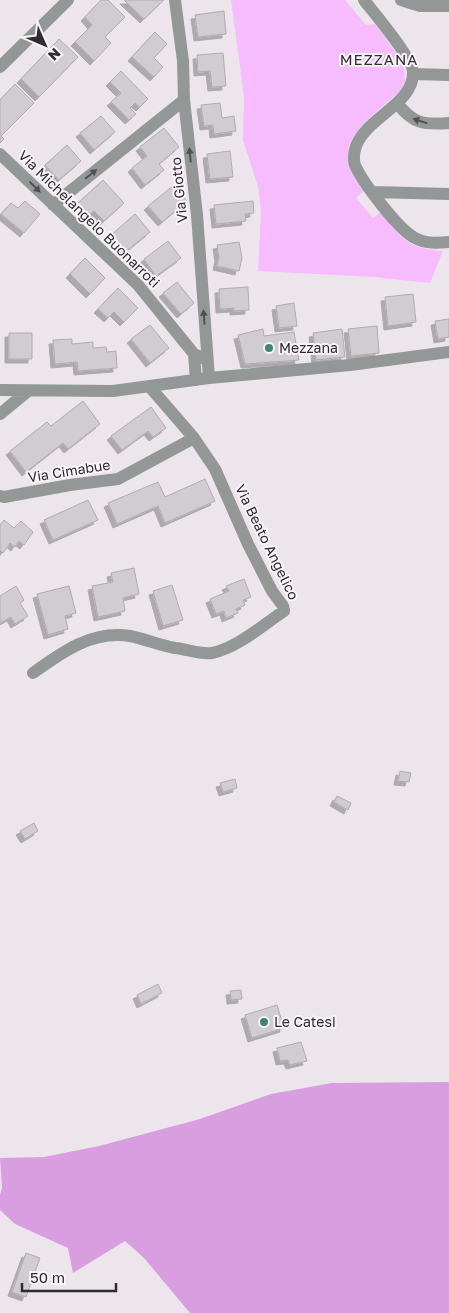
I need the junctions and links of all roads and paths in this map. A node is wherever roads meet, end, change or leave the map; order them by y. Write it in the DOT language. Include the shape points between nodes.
graph roads {
  1 [pos="68,0"];
  2 [pos="175,0"];
  3 [pos="364,0"];
  4 [pos="401,0"];
  5 [pos="449,6"];
  6 [pos="0,67"];
  7 [pos="413,74"];
  8 [pos="449,75"];
  9 [pos="184,100"];
  10 [pos="397,103"];
  11 [pos="449,123"];
  12 [pos="0,154"];
  13 [pos="373,192"];
  14 [pos="449,194"];
  15 [pos="53,205"];
  16 [pos="449,242"];
  17 [pos="449,352"];
  18 [pos="194,354"];
  19 [pos="205,371"];
  20 [pos="150,386"];
  21 [pos="0,390"];
  22 [pos="28,391"];
  23 [pos="0,414"];
  24 [pos="194,438"];
  25 [pos="0,496"];
  26 [pos="33,673"];
  1 -- 6 [label="street"];
  2 -- 9 [label="street, Via Giotto"];
  3 -- 7 [label="street" via="410,61"];
  4 -- 5 [label="street" via="420,6"];
  7 -- 8 [label="street"];
  7 -- 10 [label="street" via="407,91"];
  15 -- 9 [label="street, one-way"];
  19 -- 9 [label="street, Via Giotto, one-way" via="197,215"];
  11 -- 10 [label="street, one-way" via="417,122"];
  10 -- 13 [label="street" via="364,133 355,150 357,168"];
  12 -- 15 [label="street, Via Michelangelo Buonarroti, one-way"];
  13 -- 14 [label="street"];
  13 -- 16 [label="street" via="397,223 413,237 427,242"];
  15 -- 18 [label="street, Via Michelangelo Buonarroti" via="138,285"];
  17 -- 19 [label="street" via="350,365"];
  18 -- 19 [label="street, Via Michelangelo Buonarroti"];
  18 -- 19 [label="street"];
  19 -- 20 [label="street"];
  20 -- 22 [label="street"];
  20 -- 24 [label="street, Via Beato Angelico"];
  21 -- 22 [label="street"];
  22 -- 23 [label="street"];
  24 -- 25 [label="street, Via Cimabue" via="118,478"];
  24 -- 26 [label="street, Via Beato Angelico" via="215,469 248,544 284,610 228,648 210,653 159,645 130,636 106,636 65,649"];
}
